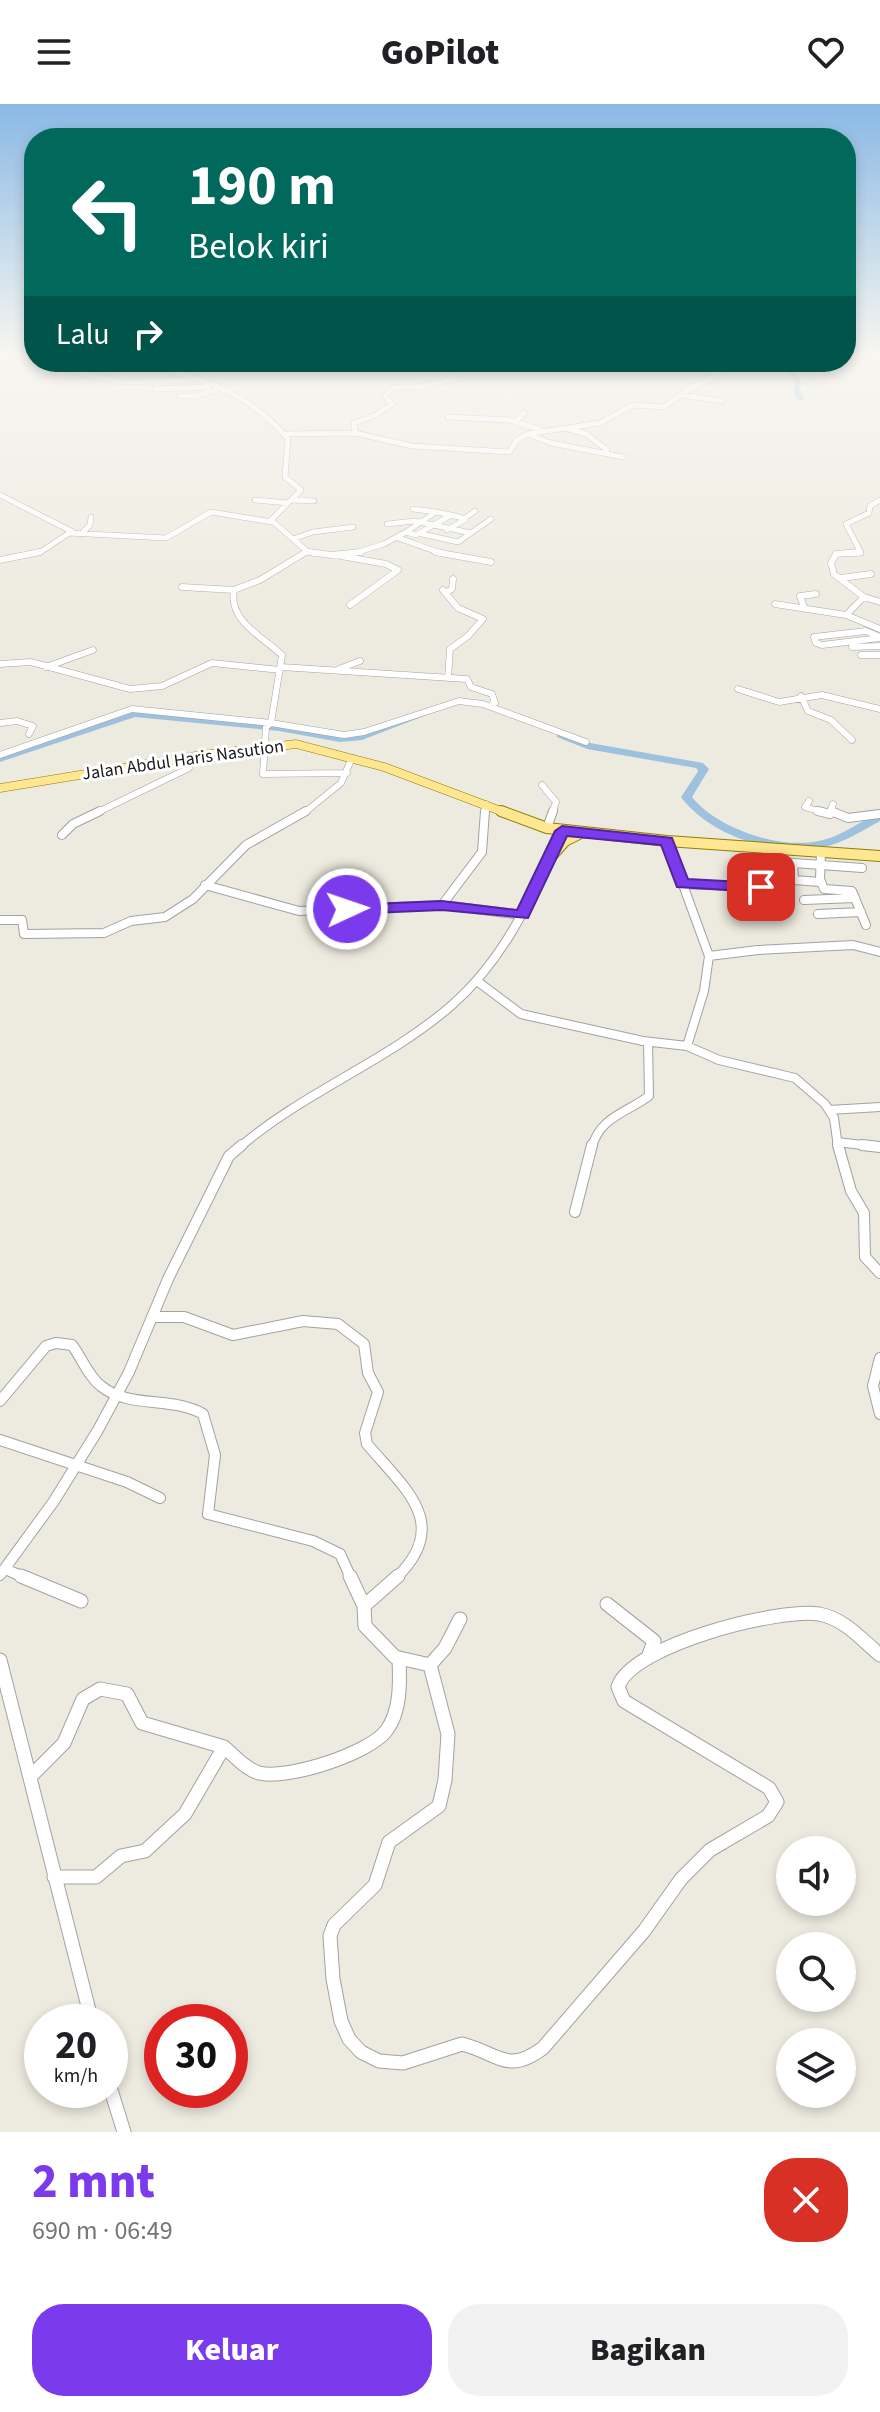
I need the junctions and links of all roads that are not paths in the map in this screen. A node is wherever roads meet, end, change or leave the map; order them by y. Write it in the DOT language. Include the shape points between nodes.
graph roads {
  1 [pos="289,446"];
  2 [pos="410,446"];
  3 [pos="514,446"];
  4 [pos="566,446"];
  5 [pos="603,446"];
  6 [pos="615,454"];
  7 [pos="623,457"];
  8 [pos="0,495"];
  9 [pos="255,500"];
  10 [pos="880,500"];
  11 [pos="294,501"];
  12 [pos="314,501"];
  13 [pos="413,509"];
  14 [pos="423,511"];
  15 [pos="475,511"];
  16 [pos="437,512"];
  17 [pos="451,515"];
  18 [pos="91,517"];
  19 [pos="465,518"];
  20 [pos="491,519"];
  21 [pos="411,520"];
  22 [pos="272,522"];
  23 [pos="422,522"];
  24 [pos="387,524"];
  25 [pos="436,526"];
  26 [pos="353,527"];
  27 [pos="450,528"];
  28 [pos="397,529"];
  29 [pos="406,532"];
  30 [pos="471,533"];
  31 [pos="78,534"];
  32 [pos="422,534"];
  33 [pos="439,537"];
  34 [pos="398,538"];
  35 [pos="293,539"];
  36 [pos="410,541"];
  37 [pos="307,551"];
  38 [pos="341,556"];
  39 [pos="0,560"];
  40 [pos="491,562"];
  41 [pos="871,574"];
  42 [pos="841,578"];
  43 [pos="453,579"];
  44 [pos="182,587"];
  45 [pos="234,590"];
  46 [pos="816,594"];
  47 [pos="864,597"];
  48 [pos="880,602"];
  49 [pos="775,604"];
  50 [pos="350,605"];
  51 [pos="804,607"];
  52 [pos="846,615"];
  53 [pos="880,629"];
  54 [pos="880,638"];
  55 [pos="880,646"];
  56 [pos="852,647"];
  57 [pos="93,650"];
  58 [pos="861,655"];
  59 [pos="880,655"];
  60 [pos="360,661"];
  61 [pos="0,664"];
  62 [pos="46,667"];
  63 [pos="280,668"];
  64 [pos="336,670"];
  65 [pos="448,678"];
  66 [pos="738,689"];
  67 [pos="800,692"];
  68 [pos="489,706"];
  69 [pos="880,709"];
  70 [pos="126,714"];
  71 [pos="199,721"];
  72 [pos="0,723"];
  73 [pos="268,725"];
  74 [pos="79,733"];
  75 [pos="29,734"];
  76 [pos="852,740"];
  77 [pos="586,742"];
  78 [pos="266,746"];
  79 [pos="0,755"];
  80 [pos="190,757"];
  81 [pos="352,758"];
  82 [pos="40,771"];
  83 [pos="347,773"];
  84 [pos="40,782"];
  85 [pos="542,785"];
  86 [pos="0,788"];
  87 [pos="809,801"];
  88 [pos="486,804"];
  89 [pos="833,804"];
  90 [pos="830,814"];
  91 [pos="880,814"];
  92 [pos="547,828"];
  93 [pos="562,831"];
  94 [pos="584,833"];
  95 [pos="62,835"];
  96 [pos="667,841"];
  97 [pos="821,852"];
  98 [pos="880,856"];
  99 [pos="549,859"];
  100 [pos="767,861"];
  101 [pos="793,863"];
  102 [pos="820,864"];
  103 [pos="862,868"];
  104 [pos="682,884"];
  105 [pos="205,885"];
  106 [pos="822,885"];
  107 [pos="761,887"];
  108 [pos="855,898"];
  109 [pos="829,899"];
  110 [pos="804,900"];
  111 [pos="442,905"];
  112 [pos="861,912"];
  113 [pos="818,914"];
  114 [pos="523,915"];
  115 [pos="0,920"];
  116 [pos="866,925"];
  117 [pos="880,952"];
  118 [pos="709,956"];
  119 [pos="477,981"];
  120 [pos="648,1042"];
  121 [pos="687,1046"];
  122 [pos="880,1107"];
  123 [pos="829,1110"];
  124 [pos="837,1142"];
  125 [pos="880,1147"];
  126 [pos="575,1212"];
  127 [pos="880,1273"];
  128 [pos="153,1317"];
  129 [pos="880,1358"];
  130 [pos="117,1394"];
  131 [pos="0,1401"];
  132 [pos="880,1414"];
  133 [pos="0,1440"];
  134 [pos="76,1466"];
  135 [pos="160,1498"];
  136 [pos="3,1572"];
  137 [pos="81,1601"];
  138 [pos="607,1604"];
  139 [pos="364,1606"];
  140 [pos="460,1619"];
  141 [pos="880,1655"];
  142 [pos="648,1658"];
  143 [pos="399,1659"];
  144 [pos="0,1660"];
  145 [pos="430,1665"];
  146 [pos="224,1747"];
  147 [pos="30,1777"];
  148 [pos="54,1877"];
  149 [pos="87,2004"];
  150 [pos="117,2108"];
  151 [pos="124,2132"];
  1 -- 11 [label="street" via="285,477 301,490"];
  2 -- 3 [label="street" via="507,452"];
  4 -- 6 [label="street"];
  5 -- 6 [label="street"];
  6 -- 7 [label="street"];
  8 -- 31 [label="street"];
  9 -- 11 [label="street"];
  10 -- 42 [label="street" via="869,513 846,524 862,552 834,556 832,571"];
  11 -- 12 [label="street"];
  11 -- 22 [label="street" via="273,515"];
  13 -- 14 [label="street"];
  14 -- 16 [label="street"];
  14 -- 21 [label="street"];
  15 -- 19 [label="street"];
  16 -- 17 [label="street"];
  16 -- 23 [label="street"];
  17 -- 19 [label="street"];
  17 -- 25 [label="street"];
  18 -- 31 [label="street" via="90,525"];
  19 -- 27 [label="street"];
  20 -- 30 [label="street"];
  21 -- 23 [label="street"];
  21 -- 24 [label="street" via="395,518"];
  21 -- 28 [label="street"];
  22 -- 31 [label="street" via="211,512 166,538"];
  22 -- 35 [label="street"];
  23 -- 25 [label="street"];
  23 -- 29 [label="street"];
  25 -- 27 [label="street"];
  25 -- 32 [label="street"];
  26 -- 35 [label="street"];
  27 -- 30 [label="street"];
  27 -- 33 [label="street"];
  29 -- 32 [label="street"];
  29 -- 34 [label="street"];
  30 -- 33 [label="street" via="458,542"];
  31 -- 39 [label="street" via="65,534 42,551"];
  32 -- 33 [label="street"];
  32 -- 36 [label="street"];
  34 -- 36 [label="street"];
  34 -- 38 [label="street"];
  35 -- 37 [label="street"];
  36 -- 40 [label="street" via="422,549"];
  37 -- 38 [label="street"];
  37 -- 45 [label="street" via="258,582"];
  38 -- 50 [label="street" via="398,570"];
  41 -- 42 [label="street"];
  42 -- 47 [label="street"];
  43 -- 65 [label="street" via="452,589 445,591 448,598 483,619 450,649"];
  44 -- 45 [label="street"];
  45 -- 63 [label="street" via="234,611 281,653"];
  46 -- 51 [label="street" via="800,596"];
  47 -- 48 [label="street"];
  47 -- 52 [label="street"];
  49 -- 51 [label="street"];
  51 -- 52 [label="street"];
  52 -- 53 [label="street"];
  54 -- 54 [label="street" via="822,645 814,637 866,631"];
  55 -- 56 [label="street"];
  57 -- 62 [label="street"];
  58 -- 59 [label="street"];
  60 -- 64 [label="street"];
  61 -- 62 [label="street"];
  62 -- 63 [label="street" via="130,689 162,686 212,663"];
  63 -- 64 [label="street"];
  63 -- 73 [label="street"];
  64 -- 65 [label="street"];
  65 -- 68 [label="street" via="469,679 471,687 490,692 495,702"];
  66 -- 67 [label="street" via="782,702"];
  67 -- 69 [label="street"];
  67 -- 76 [label="street" via="808,711 831,720"];
  68 -- 73 [label="street" via="456,701 347,735"];
  68 -- 77 [label="street"];
  70 -- 73 [label="street" via="132,709"];
  70 -- 74 [label="street"];
  70 -- 79 [label="street"];
  71 -- 73 [label="street"];
  72 -- 75 [label="street" via="33,726"];
  73 -- 78 [label="street"];
  78 -- 80 [label="main road, Jalan Abdul Haris Nasution"];
  78 -- 81 [label="main road, Jalan Abdul Haris Nasution" via="308,746"];
  78 -- 83 [label="street" via="263,775"];
  80 -- 84 [label="main road, Jalan Abdul Haris Nasution"];
  80 -- 95 [label="street" via="189,768 73,824"];
  81 -- 83 [label="street"];
  81 -- 88 [label="main road, Jalan Abdul Haris Nasution"];
  82 -- 84 [label="street"];
  83 -- 105 [label="street" via="302,814 246,845"];
  84 -- 86 [label="main road, Jalan Abdul Haris Nasution"];
  85 -- 92 [label="street" via="556,802"];
  87 -- 90 [label="street" via="805,807"];
  88 -- 92 [label="main road, Jalan Abdul Haris Nasution"];
  88 -- 111 [label="street" via="482,852"];
  89 -- 90 [label="street"];
  90 -- 91 [label="street" via="855,820"];
  92 -- 93 [label="main road, Jalan Abdul Haris Nasution"];
  92 -- 99 [label="main road" via="552,839"];
  93 -- 94 [label="main road, Jalan Abdul Haris Nasution"];
  93 -- 99 [label="street"];
  94 -- 96 [label="main road, Jalan Abdul Haris Nasution"];
  94 -- 99 [label="main road" via="568,839"];
  96 -- 97 [label="main road, Jalan Abdul Haris Nasution"];
  96 -- 104 [label="street"];
  97 -- 98 [label="main road, Jalan Abdul Haris Nasution"];
  97 -- 102 [label="street"];
  99 -- 114 [label="street"];
  100 -- 101 [label="street"];
  101 -- 102 [label="street"];
  101 -- 106 [label="street" via="794,880"];
  102 -- 103 [label="street"];
  102 -- 106 [label="street"];
  104 -- 107 [label="street"];
  104 -- 118 [label="street"];
  105 -- 111 [label="street" via="299,911"];
  105 -- 115 [label="street" via="165,917 131,921 112,931 31,935 24,934 22,920"];
  106 -- 108 [label="street" via="850,889"];
  106 -- 109 [label="street"];
  108 -- 109 [label="street"];
  108 -- 112 [label="street"];
  109 -- 110 [label="street"];
  111 -- 114 [label="street"];
  112 -- 113 [label="street"];
  112 -- 116 [label="street"];
  114 -- 119 [label="street"];
  117 -- 118 [label="street" via="834,945 775,946"];
  118 -- 121 [label="street"];
  119 -- 120 [label="street" via="491,986 516,1013"];
  119 -- 128 [label="street" via="438,1018 238,1146 221,1168"];
  120 -- 121 [label="street"];
  120 -- 126 [label="street" via="649,1096 598,1130"];
  121 -- 123 [label="street" via="728,1063 795,1078"];
  122 -- 123 [label="street"];
  123 -- 124 [label="street"];
  124 -- 125 [label="street"];
  124 -- 127 [label="street" via="851,1191 864,1213 865,1257"];
  128 -- 130 [label="street"];
  128 -- 139 [label="street" via="189,1318 233,1335 326,1321 351,1331 364,1344 368,1373 378,1392 365,1433 367,1444 410,1497 423,1525 415,1558"];
  129 -- 132 [label="street" via="871,1387"];
  130 -- 131 [label="street" via="100,1385 72,1345 56,1343 46,1346"];
  130 -- 134 [label="street"];
  130 -- 139 [label="street" via="188,1406 203,1414 215,1455 208,1514 332,1549 344,1559"];
  133 -- 134 [label="street"];
  134 -- 135 [label="street"];
  134 -- 136 [label="street"];
  136 -- 137 [label="street"];
  138 -- 142 [label="street" via="654,1641"];
  139 -- 143 [label="street" via="365,1626"];
  140 -- 145 [label="street"];
  141 -- 142 [label="street" via="842,1622 806,1610 760,1615"];
  142 -- 145 [label="street" via="618,1684 625,1703 769,1788 777,1802 768,1816 710,1850 543,2048 513,2065 462,2044 404,2063 365,2057 346,2036 339,2012 330,1936 334,1925 375,1885 389,1842 439,1806 448,1734"];
  143 -- 145 [label="street"];
  143 -- 146 [label="street" via="394,1716 376,1741 307,1768 270,1774 252,1770"];
  144 -- 147 [label="street"];
  146 -- 147 [label="street" via="142,1723 125,1693 100,1689 83,1699 64,1743"];
  146 -- 148 [label="street" via="185,1814 145,1851 121,1856 96,1877"];
  147 -- 148 [label="street"];
  148 -- 149 [label="street"];
  150 -- 151 [label="street"];
}
